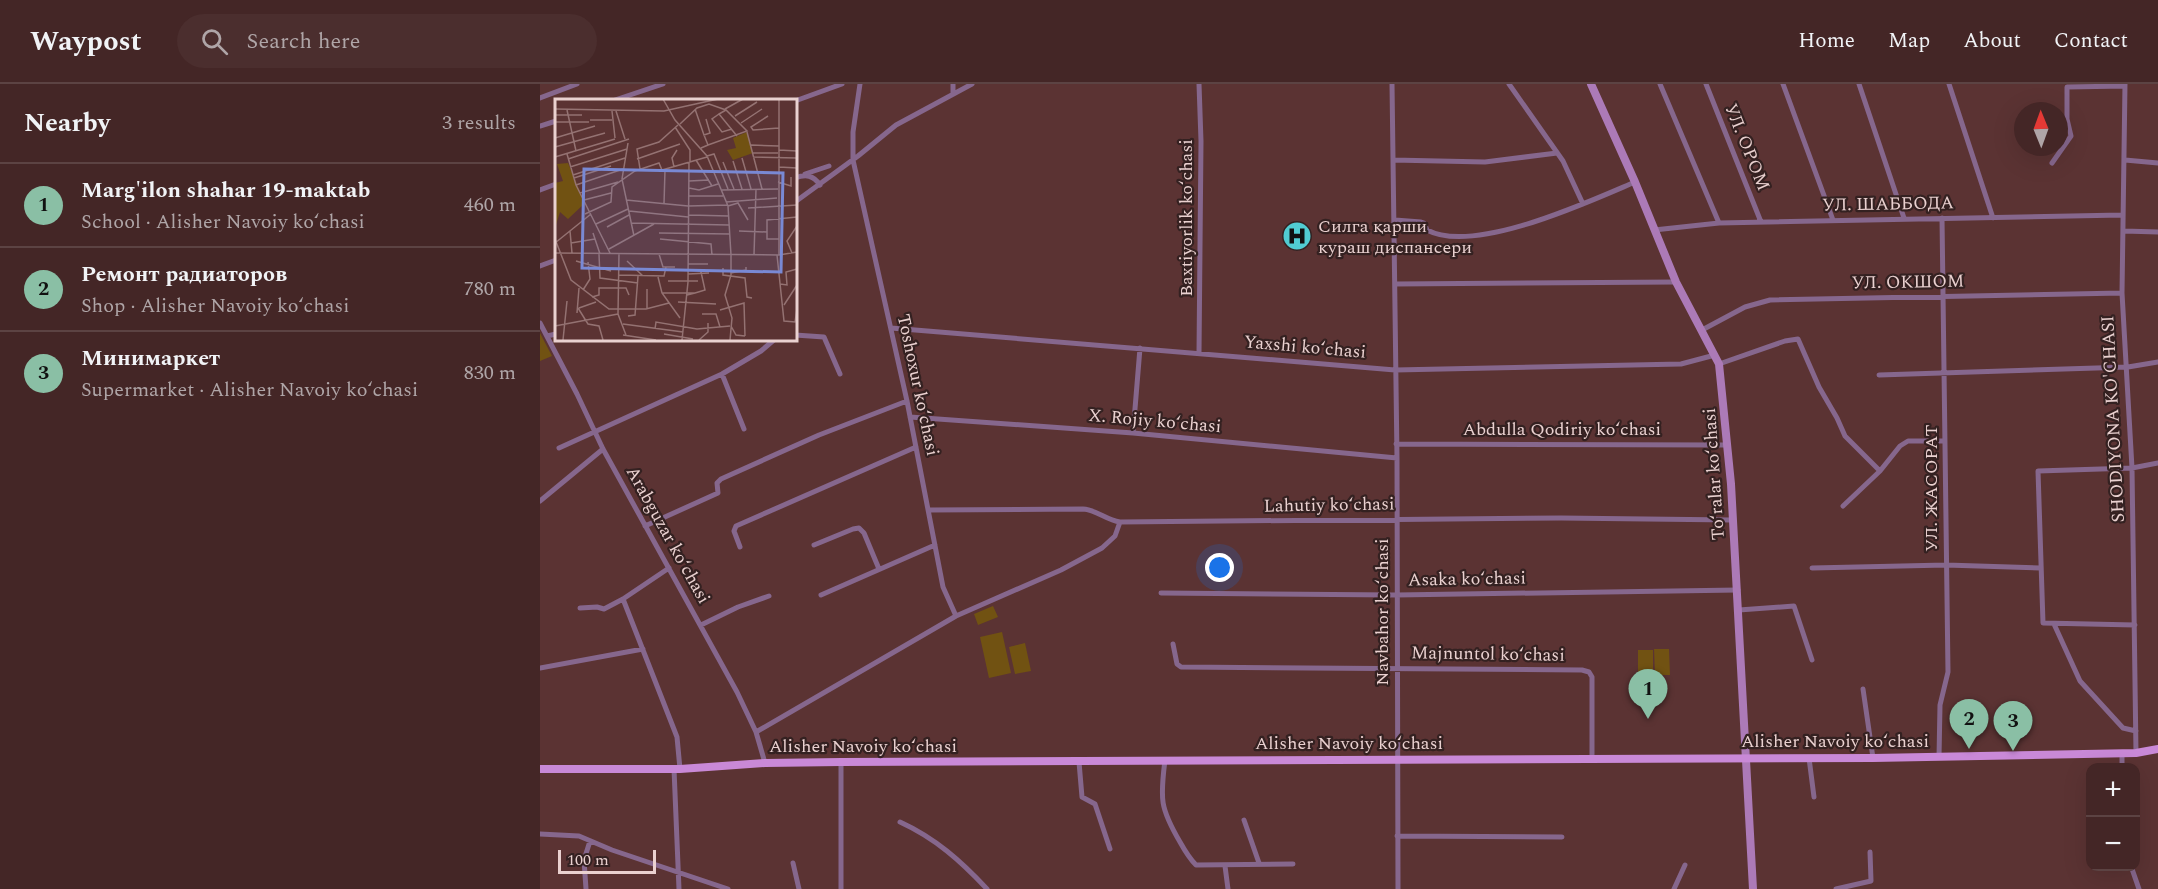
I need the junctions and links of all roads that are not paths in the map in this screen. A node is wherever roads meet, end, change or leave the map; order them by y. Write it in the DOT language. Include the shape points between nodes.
graph roads {
  1 [pos="577,84"];
  2 [pos="663,84"];
  3 [pos="842,84"];
  4 [pos="860,84"];
  5 [pos="953,84"];
  6 [pos="972,84"];
  7 [pos="1199,84"];
  8 [pos="1392,84"];
  9 [pos="1509,84"];
  10 [pos="1591,84"];
  11 [pos="1660,84"];
  12 [pos="1706,84"];
  13 [pos="1783,84"];
  14 [pos="1859,84"];
  15 [pos="1949,84"];
  16 [pos="2125,85"];
  17 [pos="952,93"];
  18 [pos="540,98"];
  19 [pos="618,99"];
  20 [pos="796,101"];
  21 [pos="555,121"];
  22 [pos="540,126"];
  23 [pos="1557,153"];
  24 [pos="853,160"];
  25 [pos="1393,160"];
  26 [pos="2125,160"];
  27 [pos="2052,163"];
  28 [pos="2158,163"];
  29 [pos="829,166"];
  30 [pos="803,175"];
  31 [pos="796,178"];
  32 [pos="1635,182"];
  33 [pos="555,184"];
  34 [pos="820,185"];
  35 [pos="540,190"];
  36 [pos="796,201"];
  37 [pos="1582,204"];
  38 [pos="2122,215"];
  39 [pos="1904,218"];
  40 [pos="1942,218"];
  41 [pos="1993,218"];
  42 [pos="1395,220"];
  43 [pos="1833,220"];
  44 [pos="1761,222"];
  45 [pos="1719,223"];
  46 [pos="1654,230"];
  47 [pos="2124,231"];
  48 [pos="2158,232"];
  49 [pos="555,260"];
  50 [pos="540,266"];
  51 [pos="1676,282"];
  52 [pos="1395,284"];
  53 [pos="2122,293"];
  54 [pos="1943,297"];
  55 [pos="540,323"];
  56 [pos="891,328"];
  57 [pos="1702,330"];
  58 [pos="555,334"];
  59 [pos="796,335"];
  60 [pos="547,336"];
  61 [pos="774,340"];
  62 [pos="1140,348"];
  63 [pos="1198,353"];
  64 [pos="1717,360"];
  65 [pos="2158,362"];
  66 [pos="2128,367"];
  67 [pos="1395,370"];
  68 [pos="1944,373"];
  69 [pos="722,374"];
  70 [pos="840,374"];
  71 [pos="1879,375"];
  72 [pos="907,401"];
  73 [pos="910,417"];
  74 [pos="744,429"];
  75 [pos="595,431"];
  76 [pos="1132,433"];
  77 [pos="1945,441"];
  78 [pos="1396,444"];
  79 [pos="1728,445"];
  80 [pos="916,447"];
  81 [pos="559,448"];
  82 [pos="603,449"];
  83 [pos="1397,458"];
  84 [pos="2158,463"];
  85 [pos="2132,468"];
  86 [pos="1880,471"];
  87 [pos="540,501"];
  88 [pos="1843,506"];
  89 [pos="929,510"];
  90 [pos="1397,519"];
  91 [pos="1732,520"];
  92 [pos="1120,522"];
  93 [pos="645,526"];
  94 [pos="935,544"];
  95 [pos="814,545"];
  96 [pos="740,547"];
  97 [pos="1946,565"];
  98 [pos="669,568"];
  99 [pos="1812,568"];
  100 [pos="2040,568"];
  101 [pos="879,569"];
  102 [pos="1737,590"];
  103 [pos="821,594"];
  104 [pos="1161,594"];
  105 [pos="1396,595"];
  106 [pos="770,596"];
  107 [pos="623,599"];
  108 [pos="580,608"];
  109 [pos="1739,610"];
  110 [pos="956,615"];
  111 [pos="2054,624"];
  112 [pos="701,625"];
  113 [pos="2135,625"];
  114 [pos="1173,644"];
  115 [pos="643,649"];
  116 [pos="1812,660"];
  117 [pos="540,668"];
  118 [pos="1396,669"];
  119 [pos="1863,689"];
  120 [pos="2136,731"];
  121 [pos="756,732"];
  122 [pos="2158,749"];
  123 [pos="2136,753"];
  124 [pos="2122,754"];
  125 [pos="1939,757"];
  126 [pos="1746,758"];
  127 [pos="1809,758"];
  128 [pos="1873,758"];
  129 [pos="1397,759"];
  130 [pos="1592,759"];
  131 [pos="1165,760"];
  132 [pos="841,762"];
  133 [pos="1079,762"];
  134 [pos="765,763"];
  135 [pos="2122,763"];
  136 [pos="677,769"];
  137 [pos="540,770"];
  138 [pos="1814,797"];
  139 [pos="1244,820"];
  140 [pos="900,822"];
  141 [pos="540,834"];
  142 [pos="1397,836"];
  143 [pos="1562,837"];
  144 [pos="590,841"];
  145 [pos="1110,849"];
  146 [pos="1870,852"];
  147 [pos="793,863"];
  148 [pos="1259,863"];
  149 [pos="1293,864"];
  150 [pos="1685,865"];
  151 [pos="1225,866"];
  152 [pos="2132,871"];
  153 [pos="677,872"];
  154 [pos="586,889"];
  155 [pos="679,889"];
  156 [pos="728,889"];
  157 [pos="799,889"];
  158 [pos="841,889"];
  159 [pos="987,889"];
  160 [pos="1228,889"];
  161 [pos="1398,889"];
  162 [pos="1674,889"];
  163 [pos="1754,889"];
  164 [pos="1836,889"];
  165 [pos="2139,889"];
  1 -- 18 [label="street"];
  2 -- 19 [label="street"];
  3 -- 20 [label="street"];
  4 -- 24 [label="street, Toshoxur koʻchasi"];
  5 -- 17 [label="street"];
  6 -- 17 [label="street"];
  7 -- 63 [label="street, Baxtiyorlik koʻchasi"];
  8 -- 25 [label="street, Navbahor koʻchasi"];
  9 -- 23 [label="street"];
  10 -- 32 [label="main road, Toʻralar koʻchasi"];
  11 -- 45 [label="street"];
  12 -- 44 [label="street, УЛ. ОРОМ"];
  13 -- 43 [label="street"];
  14 -- 39 [label="street"];
  15 -- 41 [label="street"];
  16 -- 26 [label="street, SHODIYONA KO'CHASI"];
  16 -- 27 [label="street" via="2067,87 2071,136"];
  17 -- 24 [label="street" via="896,125"];
  21 -- 22 [label="street"];
  23 -- 25 [label="street" via="1485,162"];
  23 -- 37 [label="street"];
  24 -- 34 [label="street"];
  24 -- 56 [label="street, Toshoxur koʻchasi"];
  25 -- 42 [label="street, Navbahor koʻchasi"];
  26 -- 28 [label="street"];
  26 -- 38 [label="street, SHODIYONA KO'CHASI"];
  29 -- 30 [label="street"];
  30 -- 31 [label="street"];
  30 -- 34 [label="street" via="811,176"];
  32 -- 37 [label="street"];
  32 -- 46 [label="main road, Toʻralar koʻchasi"];
  33 -- 35 [label="street"];
  34 -- 36 [label="street"];
  37 -- 42 [label="street" via="1479,236 1445,236 1427,230 1421,222"];
  38 -- 41 [label="street, УЛ. ШАББОДА"];
  38 -- 47 [label="street, SHODIYONA KO'CHASI"];
  39 -- 40 [label="street, УЛ. ШАББОДА"];
  39 -- 43 [label="street, УЛ. ШАББОДА"];
  40 -- 41 [label="street, УЛ. ШАББОДА"];
  40 -- 54 [label="street, УЛ. ЖАСОРАТ"];
  42 -- 52 [label="street, Navbahor koʻchasi"];
  43 -- 44 [label="street, УЛ. ШАББОДА"];
  44 -- 45 [label="street, УЛ. ШАББОДА"];
  45 -- 46 [label="street, УЛ. ШАББОДА"];
  46 -- 51 [label="main road, Toʻralar koʻchasi"];
  47 -- 48 [label="street"];
  47 -- 53 [label="street, SHODIYONA KO'CHASI"];
  49 -- 50 [label="street"];
  51 -- 52 [label="street"];
  51 -- 57 [label="main road, Toʻralar koʻchasi"];
  52 -- 67 [label="street, Navbahor koʻchasi"];
  53 -- 54 [label="street, УЛ. ОКШОМ"];
  53 -- 66 [label="street, SHODIYONA KO'CHASI"];
  54 -- 57 [label="street, УЛ. ОКШОМ" via="1770,300"];
  54 -- 68 [label="street, УЛ. ЖАСОРАТ"];
  55 -- 60 [label="street, Arabguzar koʻchasi"];
  56 -- 62 [label="street, Yaxshi koʻchasi"];
  56 -- 72 [label="street, Toshoxur koʻchasi"];
  57 -- 64 [label="main road, Toʻralar koʻchasi"];
  58 -- 60 [label="street"];
  59 -- 70 [label="street" via="824,337"];
  60 -- 75 [label="street, Arabguzar koʻchasi"];
  61 -- 69 [label="street"];
  62 -- 63 [label="street, Yaxshi koʻchasi"];
  62 -- 76 [label="street"];
  63 -- 67 [label="street, Yaxshi koʻchasi"];
  64 -- 67 [label="street, Yaxshi koʻchasi"];
  64 -- 79 [label="main road, Toʻralar koʻchasi"];
  64 -- 86 [label="street, Yaxshi koʻchasi" via="1798,339 1845,436"];
  65 -- 66 [label="street"];
  66 -- 68 [label="street"];
  66 -- 85 [label="street, SHODIYONA KO'CHASI"];
  67 -- 78 [label="street, Navbahor koʻchasi"];
  68 -- 71 [label="street"];
  68 -- 77 [label="street, УЛ. ЖАСОРАТ"];
  69 -- 74 [label="street"];
  69 -- 75 [label="street"];
  72 -- 73 [label="street, Toshoxur koʻchasi"];
  72 -- 93 [label="street" via="721,478 718,493"];
  73 -- 76 [label="street, X. Rojiy koʻchasi"];
  73 -- 80 [label="street, Toshoxur koʻchasi"];
  75 -- 81 [label="street"];
  75 -- 82 [label="street, Arabguzar koʻchasi"];
  76 -- 83 [label="street, X. Rojiy koʻchasi"];
  77 -- 86 [label="street" via="1908,441"];
  77 -- 97 [label="street, УЛ. ЖАСОРАТ"];
  78 -- 79 [label="street, Abdulla Qodiriy koʻchasi"];
  78 -- 83 [label="street, Navbahor koʻchasi"];
  79 -- 91 [label="main road, Toʻralar koʻchasi"];
  80 -- 89 [label="street, Toshoxur koʻchasi"];
  80 -- 96 [label="street" via="736,526"];
  82 -- 87 [label="street"];
  82 -- 93 [label="street, Arabguzar koʻchasi"];
  83 -- 90 [label="street, Navbahor koʻchasi"];
  84 -- 85 [label="street"];
  85 -- 100 [label="street" via="2038,471"];
  85 -- 113 [label="street, SHODIYONA KO'CHASI"];
  86 -- 88 [label="street"];
  89 -- 92 [label="street, Lahutiy koʻchasi" via="1083,509"];
  89 -- 94 [label="street, Toshoxur koʻchasi"];
  90 -- 91 [label="street, Lahutiy koʻchasi"];
  90 -- 92 [label="street, Lahutiy koʻchasi"];
  90 -- 105 [label="street, Navbahor koʻchasi"];
  91 -- 102 [label="main road, Toʻralar koʻchasi"];
  92 -- 110 [label="street" via="1115,536 1102,548"];
  93 -- 98 [label="street, Arabguzar koʻchasi"];
  94 -- 101 [label="street"];
  94 -- 110 [label="street, Toshoxur koʻchasi" via="944,587"];
  95 -- 101 [label="street" via="859,528"];
  97 -- 99 [label="street"];
  97 -- 100 [label="street"];
  97 -- 125 [label="street, УЛ. ЖАСОРАТ" via="1948,672 1940,705"];
  98 -- 107 [label="street"];
  98 -- 112 [label="street, Arabguzar koʻchasi"];
  100 -- 111 [label="street" via="2043,624"];
  101 -- 103 [label="street"];
  102 -- 105 [label="street, Asaka koʻchasi"];
  102 -- 109 [label="main road, Toʻralar koʻchasi"];
  104 -- 105 [label="street, Asaka koʻchasi"];
  105 -- 118 [label="street, Navbahor koʻchasi"];
  106 -- 112 [label="street"];
  107 -- 108 [label="street" via="604,609"];
  107 -- 115 [label="street"];
  109 -- 116 [label="street" via="1794,606"];
  109 -- 126 [label="main road, Toʻralar koʻchasi"];
  110 -- 121 [label="street"];
  111 -- 113 [label="street"];
  111 -- 120 [label="street" via="2080,681 2123,728"];
  112 -- 121 [label="street, Arabguzar koʻchasi"];
  113 -- 120 [label="street, SHODIYONA KO'CHASI"];
  114 -- 118 [label="street, Majnuntol koʻchasi" via="1181,667"];
  115 -- 117 [label="street"];
  115 -- 136 [label="street" via="677,737"];
  118 -- 129 [label="street, Navbahor koʻchasi"];
  118 -- 130 [label="street, Majnuntol koʻchasi" via="1589,672"];
  119 -- 128 [label="street"];
  120 -- 123 [label="street, SHODIYONA KO'CHASI"];
  121 -- 134 [label="street, Arabguzar koʻchasi"];
  122 -- 123 [label="main road, Alisher Navoiy koʻchasi"];
  123 -- 124 [label="main road, Alisher Navoiy koʻchasi"];
  124 -- 125 [label="main road, Alisher Navoiy koʻchasi"];
  124 -- 135 [label="street"];
  125 -- 128 [label="main road, Alisher Navoiy koʻchasi"];
  126 -- 127 [label="main road, Alisher Navoiy koʻchasi"];
  126 -- 130 [label="main road, Alisher Navoiy koʻchasi"];
  126 -- 163 [label="main road, Toʻralar koʻchasi"];
  127 -- 128 [label="main road, Alisher Navoiy koʻchasi"];
  127 -- 138 [label="street"];
  129 -- 130 [label="main road, Alisher Navoiy koʻchasi"];
  129 -- 131 [label="main road, Alisher Navoiy koʻchasi"];
  129 -- 142 [label="street, Navbahor koʻchasi"];
  131 -- 133 [label="main road, Alisher Navoiy koʻchasi"];
  131 -- 151 [label="street" via="1162,802 1168,822 1196,865"];
  132 -- 133 [label="main road, Alisher Navoiy koʻchasi"];
  132 -- 134 [label="main road, Alisher Navoiy koʻchasi"];
  132 -- 158 [label="street"];
  133 -- 145 [label="street" via="1082,797 1095,804"];
  134 -- 136 [label="main road, Alisher Navoiy koʻchasi"];
  136 -- 137 [label="main road, Alisher Navoiy koʻchasi"];
  136 -- 153 [label="street"];
  139 -- 148 [label="street"];
  140 -- 159 [label="street" via="943,847"];
  141 -- 144 [label="street" via="579,836"];
  142 -- 143 [label="street"];
  142 -- 161 [label="street, Navbahor koʻchasi"];
  144 -- 153 [label="street"];
  144 -- 154 [label="street" via="584,860"];
  146 -- 164 [label="street" via="1871,881"];
  147 -- 157 [label="street"];
  148 -- 149 [label="street"];
  148 -- 151 [label="street"];
  150 -- 162 [label="street"];
  151 -- 160 [label="street"];
  152 -- 165 [label="street"];
  153 -- 155 [label="street"];
  153 -- 156 [label="street"];
}
